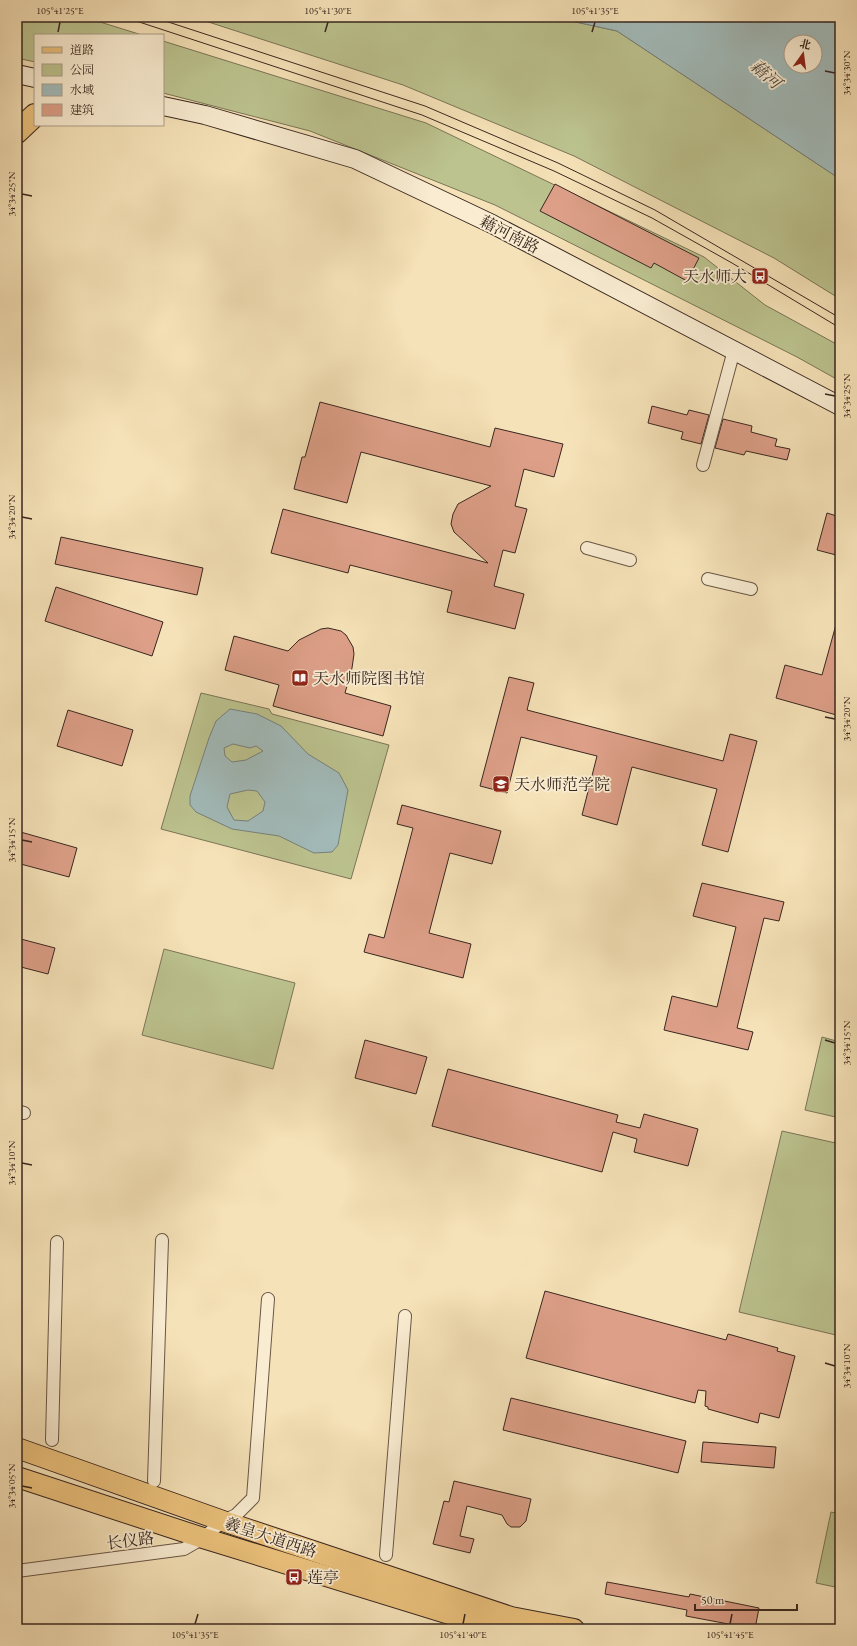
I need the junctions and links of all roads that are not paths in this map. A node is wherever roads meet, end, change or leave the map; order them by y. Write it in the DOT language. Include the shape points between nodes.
graph roads {
  1 [pos="17,74"];
  2 [pos="34,78"];
  3 [pos="164,106"];
  4 [pos="34,116"];
  5 [pos="17,132"];
  6 [pos="734,350"];
  7 [pos="840,406"];
  8 [pos="704,465"];
  9 [pos="587,548"];
  10 [pos="630,560"];
  11 [pos="708,579"];
  12 [pos="751,589"];
  13 [pos="162,1240"];
  14 [pos="57,1242"];
  15 [pos="268,1299"];
  16 [pos="405,1316"];
  17 [pos="52,1440"];
  18 [pos="17,1448"];
  19 [pos="17,1477"];
  20 [pos="154,1481"];
  21 [pos="230,1518"];
  22 [pos="203,1538"];
  23 [pos="386,1555"];
  24 [pos="17,1571"];
  25 [pos="498,1629"];
  26 [pos="574,1629"];
  1 -- 2 [label="main road"];
  3 -- 6 [label="main road, 藉河南路" via="205,115 355,159 492,224"];
  4 -- 5 [label="highway"];
  6 -- 7 [label="main road, 藉河南路"];
  6 -- 8 [label="street"];
  9 -- 10 [label="street"];
  11 -- 12 [label="street"];
  13 -- 20 [label="street"];
  14 -- 17 [label="street"];
  15 -- 21 [label="street, 长仪路" via="253,1498"];
  16 -- 23 [label="street"];
  18 -- 21 [label="main road, 羲皇大道西路"];
  19 -- 22 [label="main road, 羲皇大道西路"];
  21 -- 22 [label="street, 长仪路"];
  21 -- 26 [label="main road, 羲皇大道西路" via="511,1617"];
  22 -- 24 [label="street, 长仪路" via="184,1549"];
  22 -- 25 [label="main road, 羲皇大道西路"];
}
